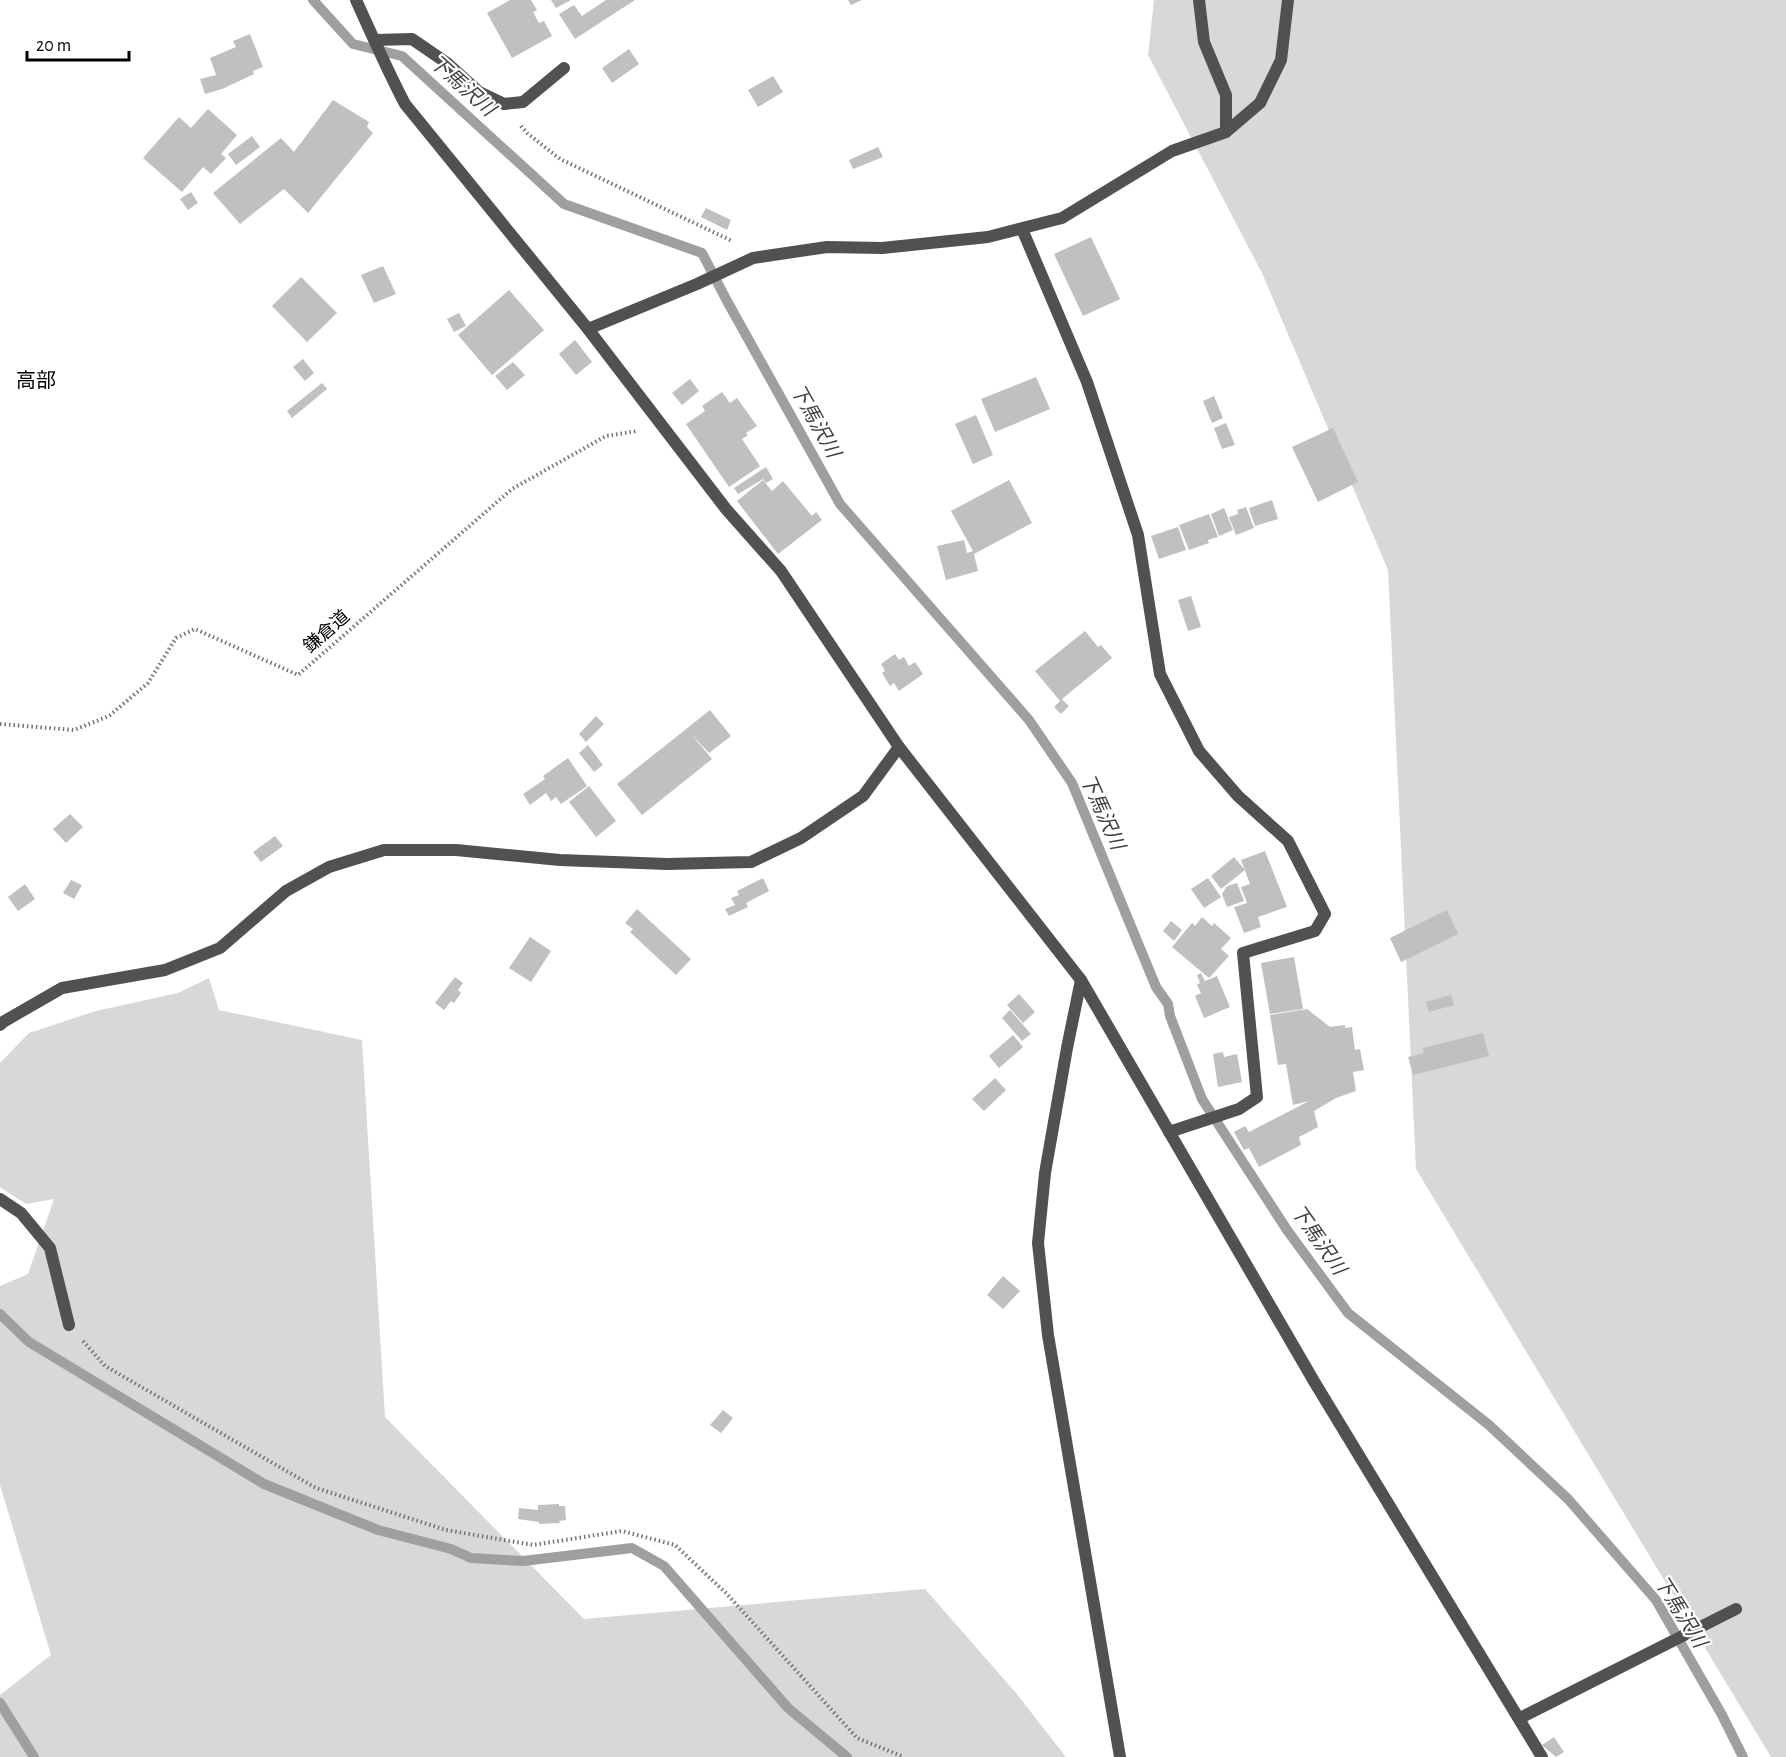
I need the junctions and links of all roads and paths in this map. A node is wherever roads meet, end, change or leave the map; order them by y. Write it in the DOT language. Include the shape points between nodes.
graph roads {
  1 [pos="356,0"];
  2 [pos="1199,0"];
  3 [pos="1288,0"];
  4 [pos="375,40"];
  5 [pos="564,68"];
  6 [pos="504,104"];
  7 [pos="1227,132"];
  8 [pos="1022,229"];
  9 [pos="753,258"];
  10 [pos="588,329"];
  11 [pos="664,427"];
  12 [pos="0,724"];
  13 [pos="899,747"];
  14 [pos="1081,980"];
  15 [pos="0,1025"];
  16 [pos="1169,1132"];
  17 [pos="0,1199"];
  18 [pos="69,1325"];
  19 [pos="1736,1609"];
  20 [pos="1520,1718"];
  21 [pos="904,1757"];
  22 [pos="1120,1757"];
  23 [pos="1542,1757"];
  1 -- 4 [label="street"];
  2 -- 7 [label="street" via="1204,42 1226,95"];
  3 -- 7 [label="street" via="1281,60 1260,103"];
  4 -- 6 [label="street" via="412,39 479,92"];
  4 -- 10 [label="street" via="405,104"];
  5 -- 6 [label="street" via="523,102"];
  6 -- 9 [label="path" via="527,133 561,159 735,242"];
  7 -- 8 [label="street" via="1172,151 1062,218"];
  8 -- 9 [label="street" via="988,237 882,248 827,247"];
  8 -- 16 [label="street" via="1087,382 1138,536 1160,674 1199,751 1238,796 1288,841 1325,914 1315,931 1242,953 1257,1097 1239,1109"];
  9 -- 10 [label="street"];
  10 -- 11 [label="street"];
  11 -- 12 [label="path, 鎌倉道" via="606,436 512,489 298,675 195,629 176,638 148,682 109,716 74,730"];
  11 -- 13 [label="street" via="726,509 781,571"];
  13 -- 14 [label="street"];
  13 -- 15 [label="street" via="863,796 801,838 752,862 667,864 561,860 456,850 384,850 329,867 286,891 220,948 165,970 62,988"];
  14 -- 16 [label="street"];
  14 -- 22 [label="street" via="1045,1173 1038,1243 1048,1335"];
  16 -- 20 [label="street" via="1315,1383"];
  17 -- 18 [label="street" via="21,1214 50,1248"];
  18 -- 21 [label="path" via="105,1366 315,1488 446,1530 533,1545 622,1531 675,1545 727,1594 857,1738"];
  19 -- 20 [label="street"];
  20 -- 23 [label="street"];
}
